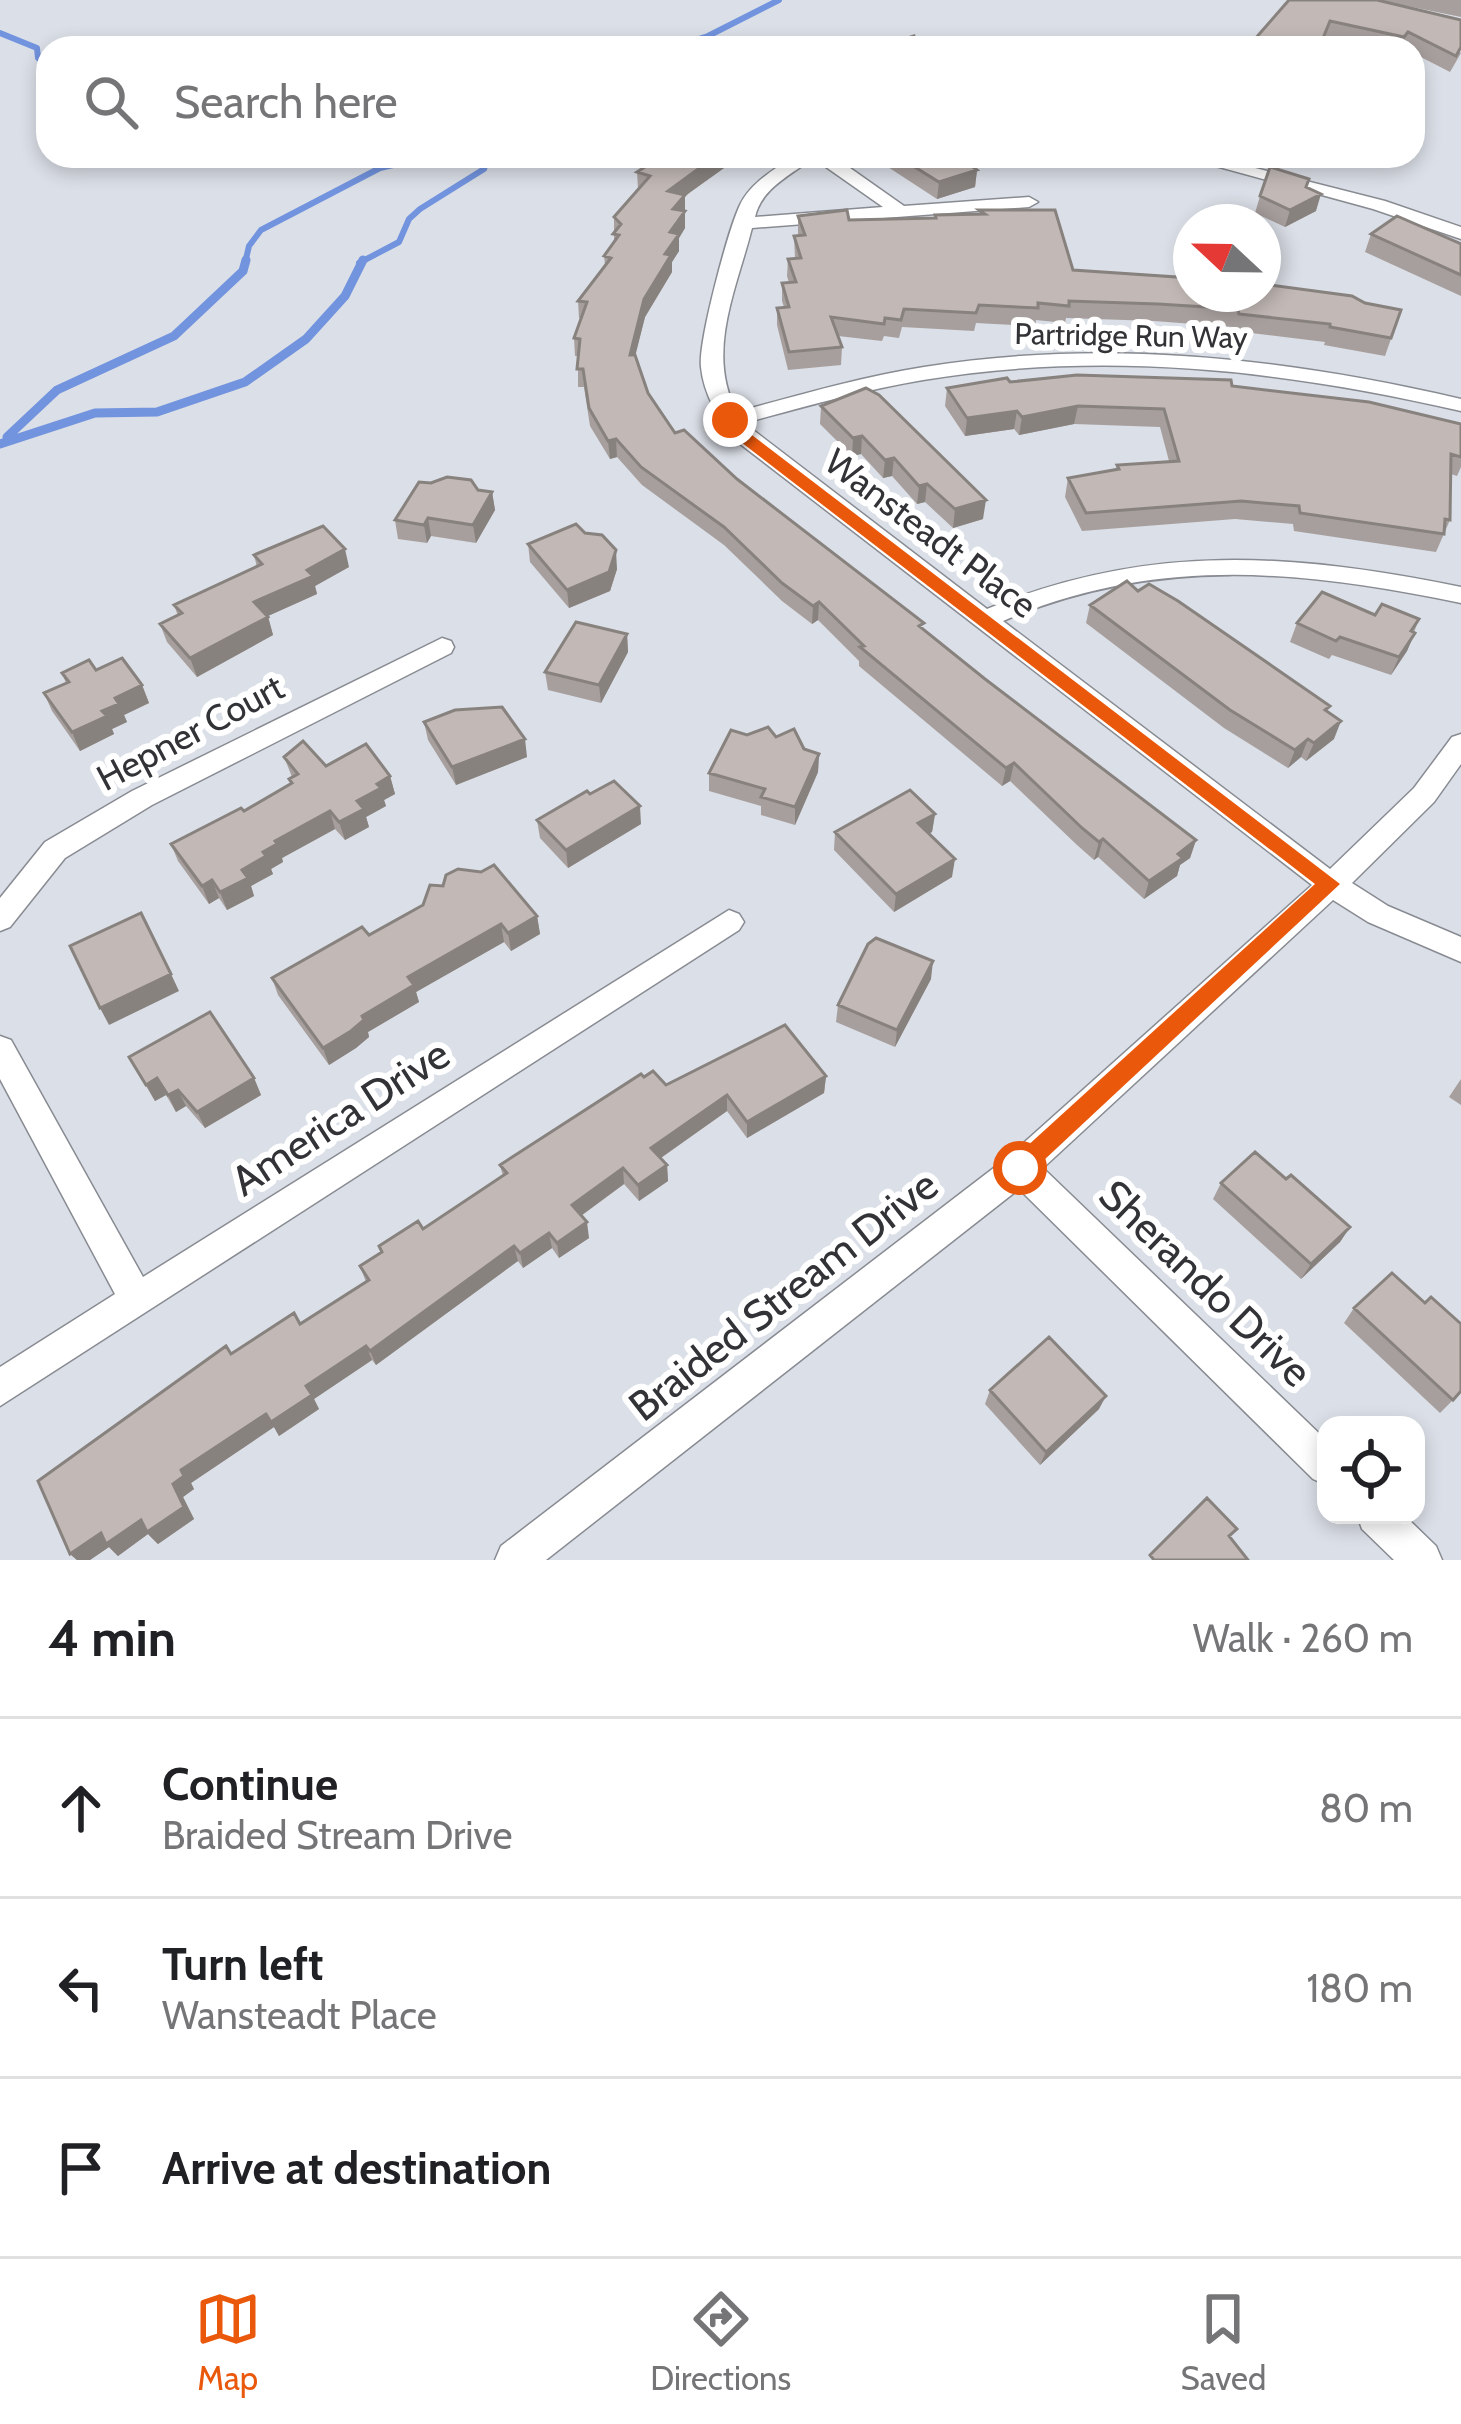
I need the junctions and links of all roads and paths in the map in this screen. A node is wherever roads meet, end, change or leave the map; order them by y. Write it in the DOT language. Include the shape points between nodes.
graph roads {
  1 [pos="790,168"];
  2 [pos="839,168"];
  3 [pos="1243,168"];
  4 [pos="1029,202"];
  5 [pos="901,212"];
  6 [pos="745,223"];
  7 [pos="1461,233"];
  8 [pos="1461,405"];
  9 [pos="730,420"];
  10 [pos="1461,595"];
  11 [pos="986,619"];
  12 [pos="442,647"];
  13 [pos="1461,744"];
  14 [pos="1330,884"];
  15 [pos="0,919"];
  16 [pos="729,922"];
  17 [pos="1461,950"];
  18 [pos="0,1049"];
  19 [pos="1020,1168"];
  20 [pos="137,1300"];
  21 [pos="0,1388"];
  22 [pos="1317,1457"];
  23 [pos="1385,1524"];
  24 [pos="515,1560"];
  25 [pos="1422,1560"];
  1 -- 6 [label="street" via="758,191"];
  2 -- 5 [label="street"];
  3 -- 7 [label="street"];
  4 -- 5 [label="street"];
  5 -- 6 [label="street"];
  6 -- 9 [label="street" via="710,352"];
  8 -- 9 [label="street, Partridge Run Way" via="1256,368 1054,360 926,373"];
  9 -- 11 [label="street, Wansteadt Place"];
  10 -- 11 [label="street" via="1333,574 1184,564 1067,584"];
  11 -- 14 [label="street, Wansteadt Place"];
  12 -- 15 [label="street, Hepner Court" via="55,850"];
  13 -- 14 [label="street, Braided Stream Drive" via="1411,808"];
  14 -- 17 [label="street, Wansteadt Place"];
  14 -- 19 [label="street, Braided Stream Drive"];
  16 -- 20 [label="street, America Drive"];
  18 -- 20 [label="street"];
  19 -- 22 [label="street, Sherando Drive"];
  19 -- 24 [label="street, Braided Stream Drive"];
  20 -- 21 [label="street, America Drive"];
  23 -- 25 [label="street"];
}
